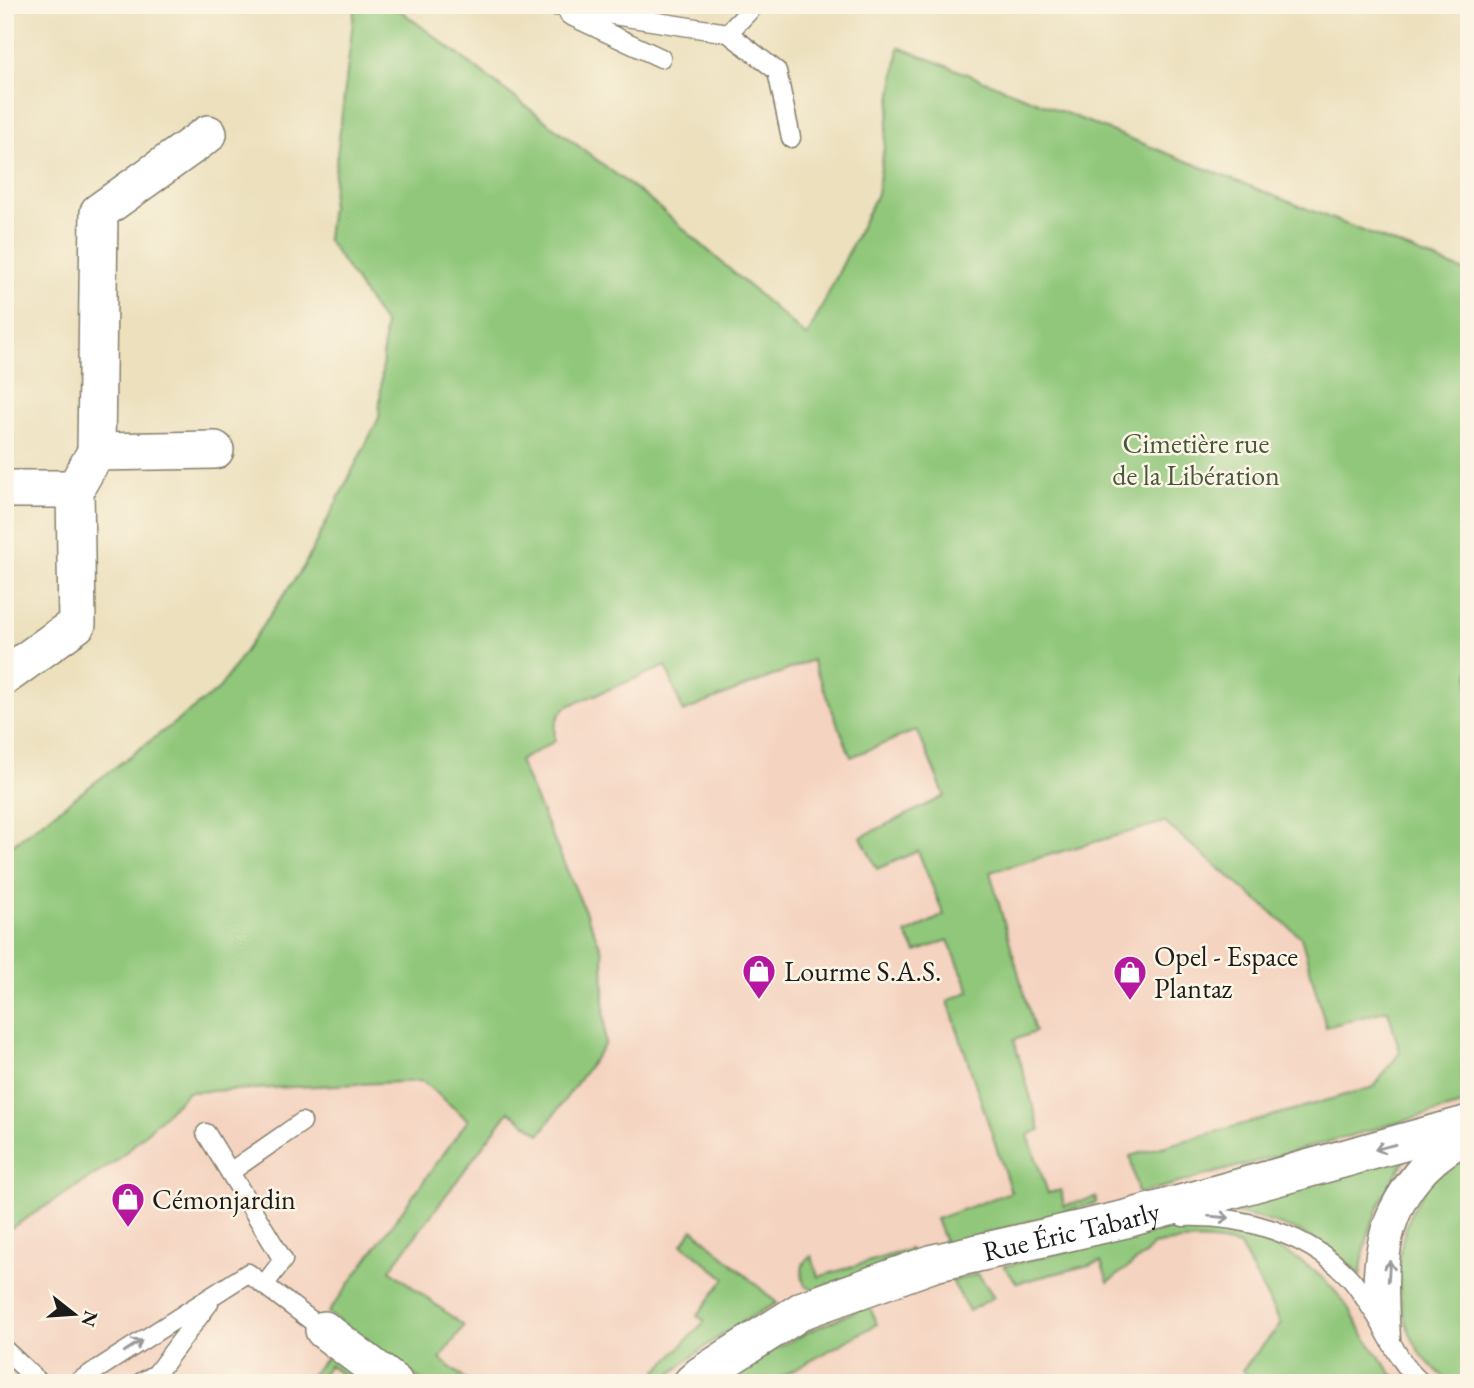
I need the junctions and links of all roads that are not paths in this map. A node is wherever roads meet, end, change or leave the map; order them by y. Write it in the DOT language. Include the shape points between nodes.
graph roads {
  1 [pos="755,5"];
  2 [pos="550,6"];
  3 [pos="728,33"];
  4 [pos="661,58"];
  5 [pos="208,134"];
  6 [pos="791,138"];
  7 [pos="215,450"];
  8 [pos="96,452"];
  9 [pos="5,489"];
  10 [pos="75,489"];
  11 [pos="5,676"];
  12 [pos="302,1122"];
  13 [pos="206,1133"];
  14 [pos="1463,1133"];
  15 [pos="230,1172"];
  16 [pos="1126,1219"];
  17 [pos="264,1285"];
  18 [pos="218,1292"];
  19 [pos="1373,1311"];
  20 [pos="324,1330"];
  21 [pos="1391,1339"];
  22 [pos="5,1350"];
  23 [pos="40,1383"];
  24 [pos="76,1383"];
  25 [pos="140,1383"];
  26 [pos="394,1383"];
  27 [pos="692,1383"];
  28 [pos="1422,1383"];
  1 -- 3 [label="lane"];
  2 -- 3 [label="lane"];
  2 -- 4 [label="lane"];
  3 -- 6 [label="lane" via="777,71"];
  5 -- 8 [label="street" via="99,212"];
  7 -- 8 [label="street"];
  8 -- 10 [label="street"];
  9 -- 10 [label="street"];
  10 -- 11 [label="street" via="77,624"];
  12 -- 15 [label="lane"];
  13 -- 15 [label="lane"];
  14 -- 16 [label="street, Rue Éric Tabarly, one-way"];
  14 -- 19 [label="lane" via="1411,1169 1389,1205 1375,1245"];
  21 -- 14 [label="lane, one-way" via="1388,1274 1397,1220 1412,1190"];
  15 -- 17 [label="lane" via="284,1259"];
  16 -- 19 [label="lane, one-way" via="1202,1216 1255,1223 1318,1252 1339,1267"];
  16 -- 27 [label="street, Rue Éric Tabarly" via="934,1263 803,1310"];
  17 -- 18 [label="lane" via="248,1273"];
  17 -- 20 [label="lane"];
  24 -- 18 [label="lane, one-way"];
  18 -- 25 [label="lane" via="156,1374"];
  19 -- 21 [label="lane"];
  20 -- 26 [label="street"];
  21 -- 28 [label="lane" via="1396,1354"];
  22 -- 23 [label="lane"];
}
